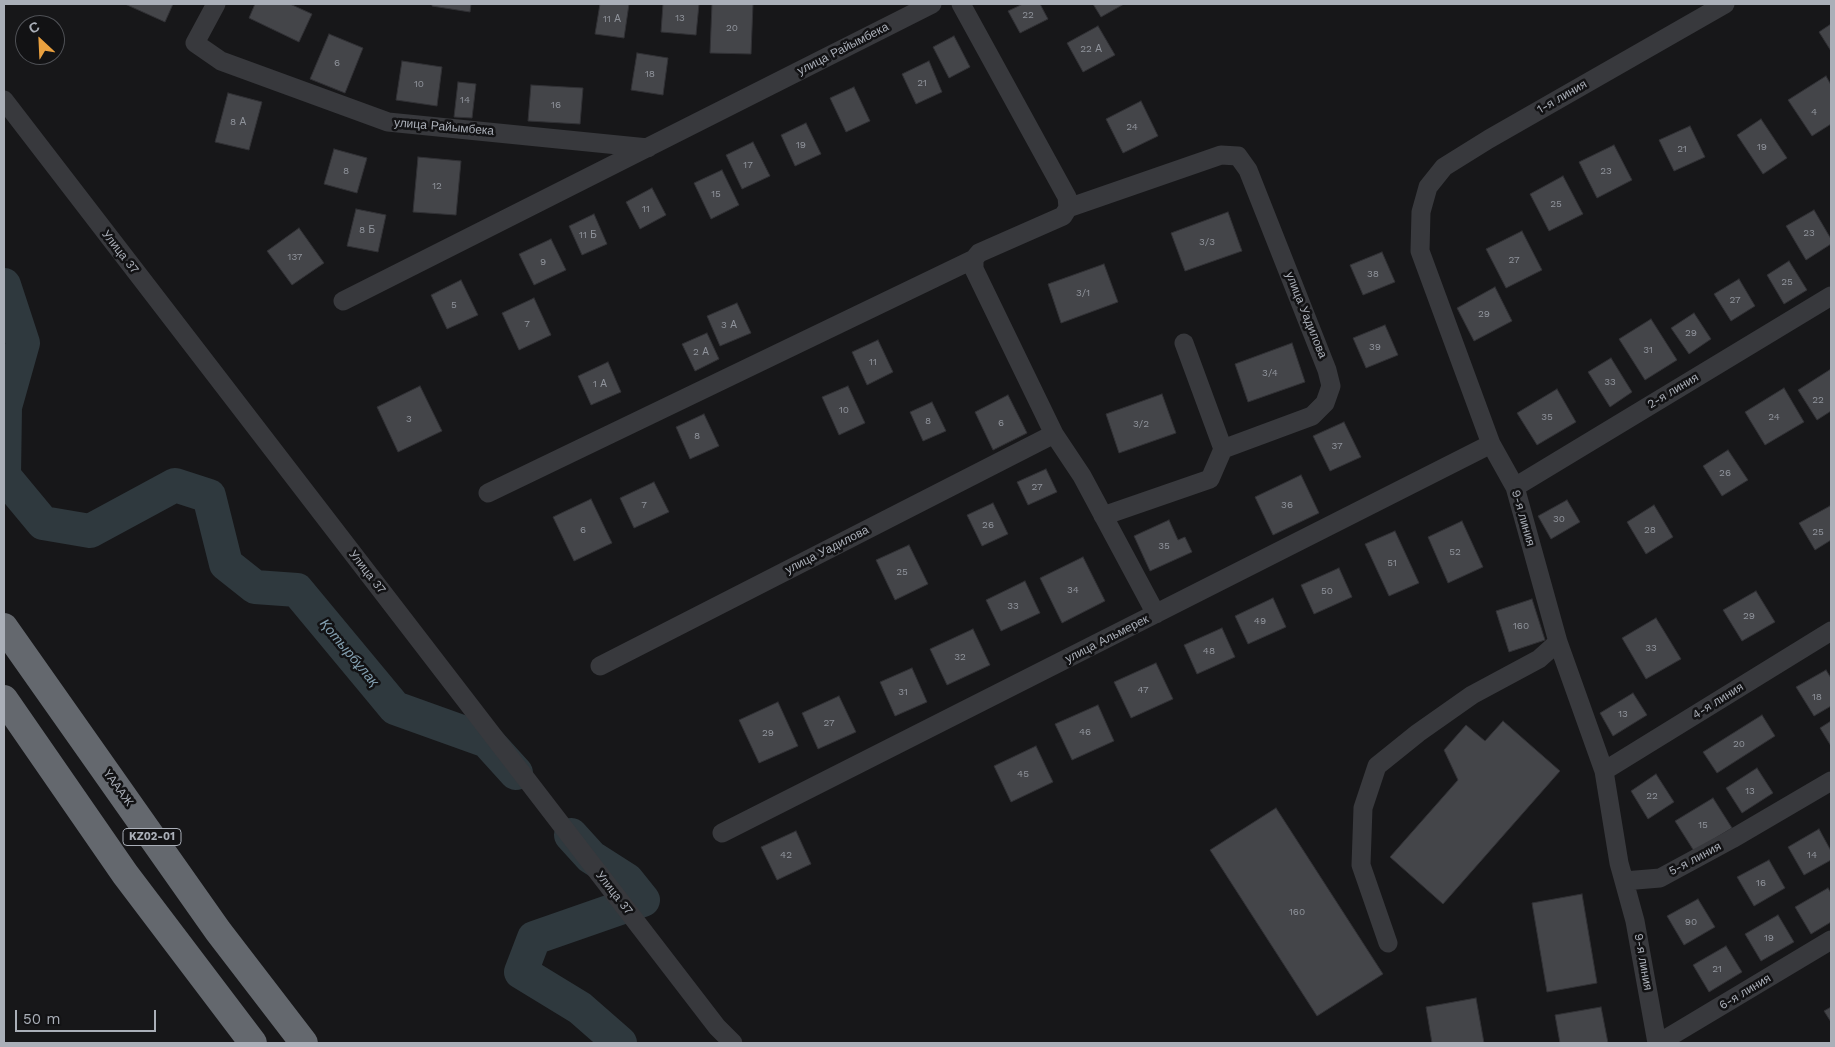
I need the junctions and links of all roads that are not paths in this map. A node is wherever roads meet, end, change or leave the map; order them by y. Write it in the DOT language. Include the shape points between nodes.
graph roads {
  1 [pos="216,4"];
  2 [pos="932,4"];
  3 [pos="961,4"];
  4 [pos="1725,4"];
  5 [pos="4,100"];
  6 [pos="648,148"];
  7 [pos="1068,208"];
  8 [pos="1421,212"];
  9 [pos="974,259"];
  10 [pos="1831,296"];
  11 [pos="343,301"];
  12 [pos="1184,343"];
  13 [pos="1054,434"];
  14 [pos="1491,444"];
  15 [pos="1223,449"];
  16 [pos="1515,487"];
  17 [pos="488,493"];
  18 [pos="1103,516"];
  19 [pos="1156,614"];
  20 [pos="4,627"];
  21 [pos="1831,630"];
  22 [pos="1558,642"];
  23 [pos="600,666"];
  24 [pos="4,699"];
  25 [pos="1604,771"];
  26 [pos="1831,782"];
  27 [pos="722,833"];
  28 [pos="1624,881"];
  29 [pos="1831,940"];
  30 [pos="1388,942"];
  31 [pos="253,1043"];
  32 [pos="304,1043"];
  33 [pos="733,1043"];
  34 [pos="1658,1043"];
  1 -- 6 [label="street, улица Райымбека" via="195,43 221,61 388,122"];
  2 -- 6 [label="street, улица Райымбека"];
  3 -- 7 [label="street" via="1067,197"];
  4 -- 8 [label="street, 1-я линия" via="1444,167 1428,187"];
  5 -- 33 [label="street, Улица 37" via="717,1027"];
  6 -- 11 [label="street, улица Райымбека"];
  7 -- 9 [label="street" via="1063,216 988,248"];
  7 -- 15 [label="street, улица Уадилова" via="1221,155 1238,156 1248,170 1328,370 1330,386 1325,403 1312,416"];
  8 -- 14 [label="street, 9-я линия" via="1420,251"];
  9 -- 13 [label="street" via="974,269"];
  9 -- 17 [label="street"];
  10 -- 16 [label="street, 2-я линия"];
  12 -- 15 [label="street"];
  13 -- 18 [label="street"];
  13 -- 23 [label="street, улица Уадилова"];
  14 -- 16 [label="street, 9-я линия"];
  14 -- 19 [label="street, улица Альмерек"];
  15 -- 18 [label="street" via="1210,478"];
  16 -- 22 [label="street, 9-я линия"];
  18 -- 19 [label="street"];
  19 -- 27 [label="street, улица Альмерек"];
  20 -- 32 [label="highway, ҮАААЖ / KZ02-01" via="218,931"];
  21 -- 25 [label="street, 4-я линия"];
  22 -- 25 [label="street, 9-я линия"];
  22 -- 30 [label="street" via="1539,659 1472,696 1425,727 1377,766 1363,808 1361,865"];
  24 -- 31 [label="highway, KZ02-01" via="125,874"];
  25 -- 28 [label="street"];
  26 -- 28 [label="street, 5-я линия" via="1660,878"];
  28 -- 34 [label="street, 9-я линия" via="1635,921"];
  29 -- 34 [label="street, 6-я линия"];
}
